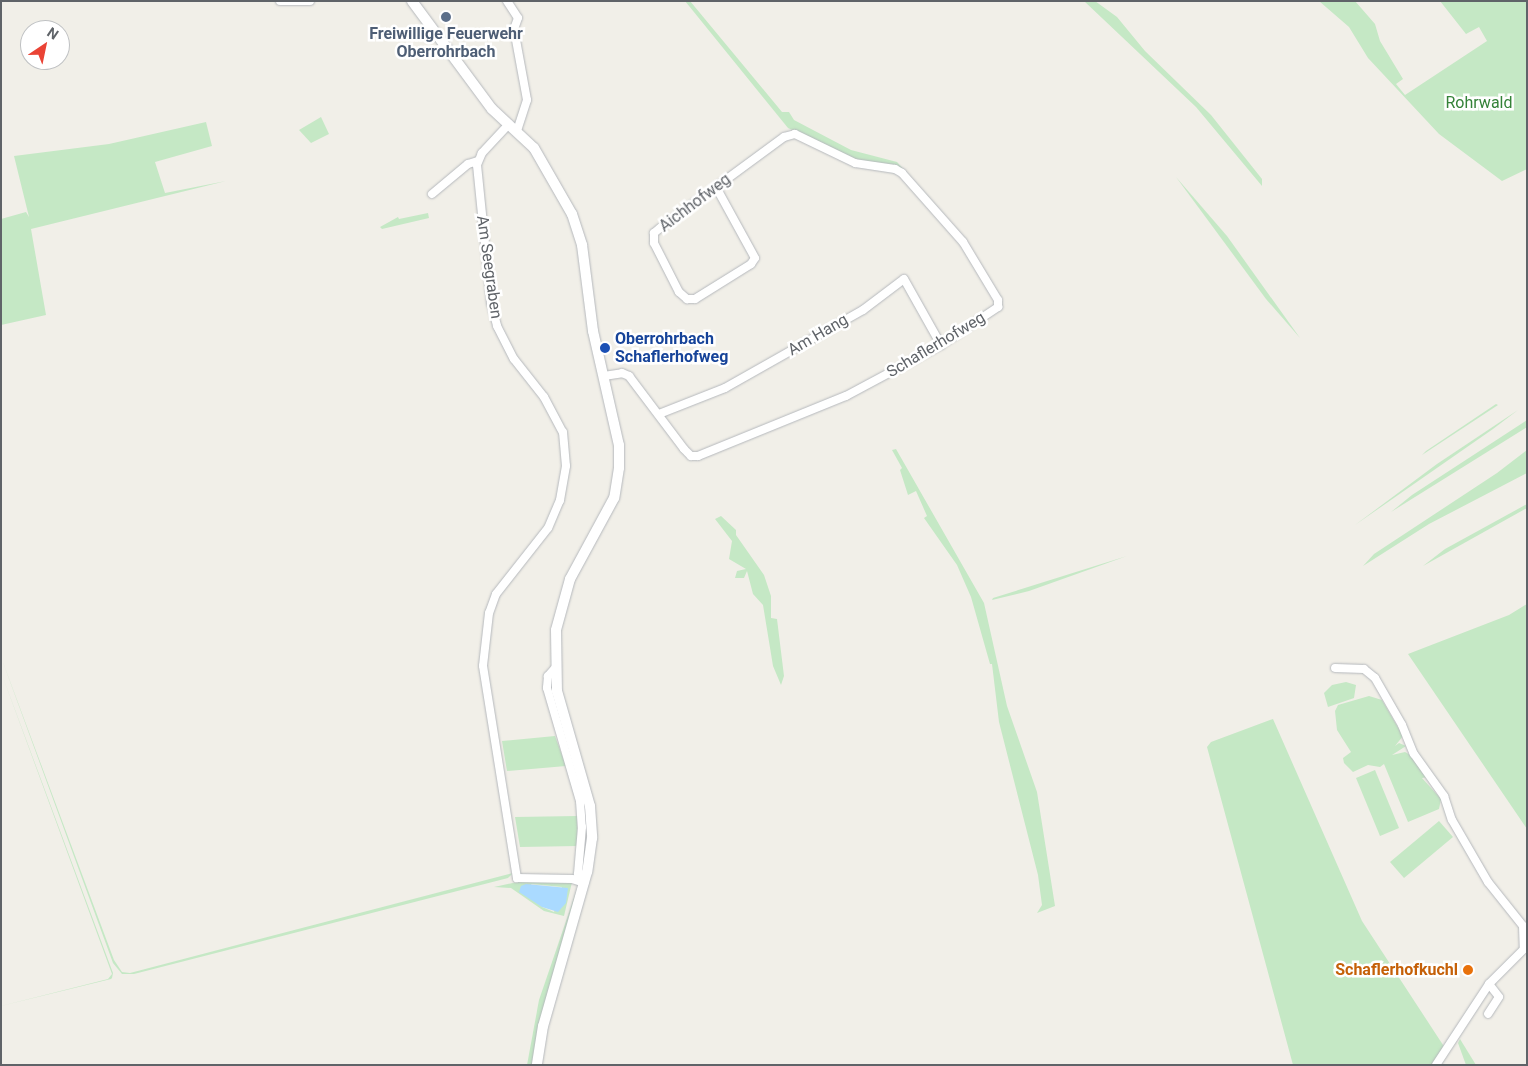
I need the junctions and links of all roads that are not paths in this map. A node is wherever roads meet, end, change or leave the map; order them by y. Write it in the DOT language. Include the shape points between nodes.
graph roads {
  1 [pos="280,1"];
  2 [pos="310,1"];
  3 [pos="412,1"];
  4 [pos="506,1"];
  5 [pos="513,127"];
  6 [pos="790,134"];
  7 [pos="478,161"];
  8 [pos="716,187"];
  9 [pos="432,194"];
  10 [pos="941,345"];
  11 [pos="604,376"];
  12 [pos="659,414"];
  13 [pos="1335,668"];
  14 [pos="584,883"];
  15 [pos="1489,984"];
  16 [pos="1488,1014"];
  17 [pos="536,1065"];
  18 [pos="1436,1065"];
  1 -- 2 [label="street"];
  3 -- 5 [label="main road" via="488,104"];
  4 -- 5 [label="street" via="518,18 514,29 527,100"];
  5 -- 7 [label="street"];
  5 -- 11 [label="main road" via="544,163 575,221"];
  6 -- 8 [label="street, Aichhofweg"];
  6 -- 10 [label="street, Schaflerhofweg" via="805,137 855,163 898,170 963,242 999,305"];
  7 -- 9 [label="street" via="468,164"];
  7 -- 14 [label="street, Am Seegraben" via="480,206 496,320 514,359 544,397 563,432 566,466 560,500 541,539 496,594 489,613 483,666 518,878 572,879"];
  8 -- 8 [label="street, Aichhofweg" via="653,236 679,292 687,299 694,299 751,264 755,258"];
  10 -- 12 [label="street, Schaflerhofweg" via="846,396 793,420 691,456"];
  10 -- 12 [label="street, Am Hang" via="904,279 863,310 725,388"];
  11 -- 12 [label="street" via="620,372 627,375"];
  11 -- 14 [label="main road" via="619,445 617,483 609,510 566,588 556,630 555,668 559,700 592,818 592,850"];
  13 -- 15 [label="street" via="1364,669 1375,678 1402,725 1414,754 1444,796 1452,820 1488,882 1523,926 1524,949"];
  14 -- 17 [label="main road" via="543,1026"];
  15 -- 16 [label="street" via="1499,997"];
  15 -- 18 [label="street"];
}
